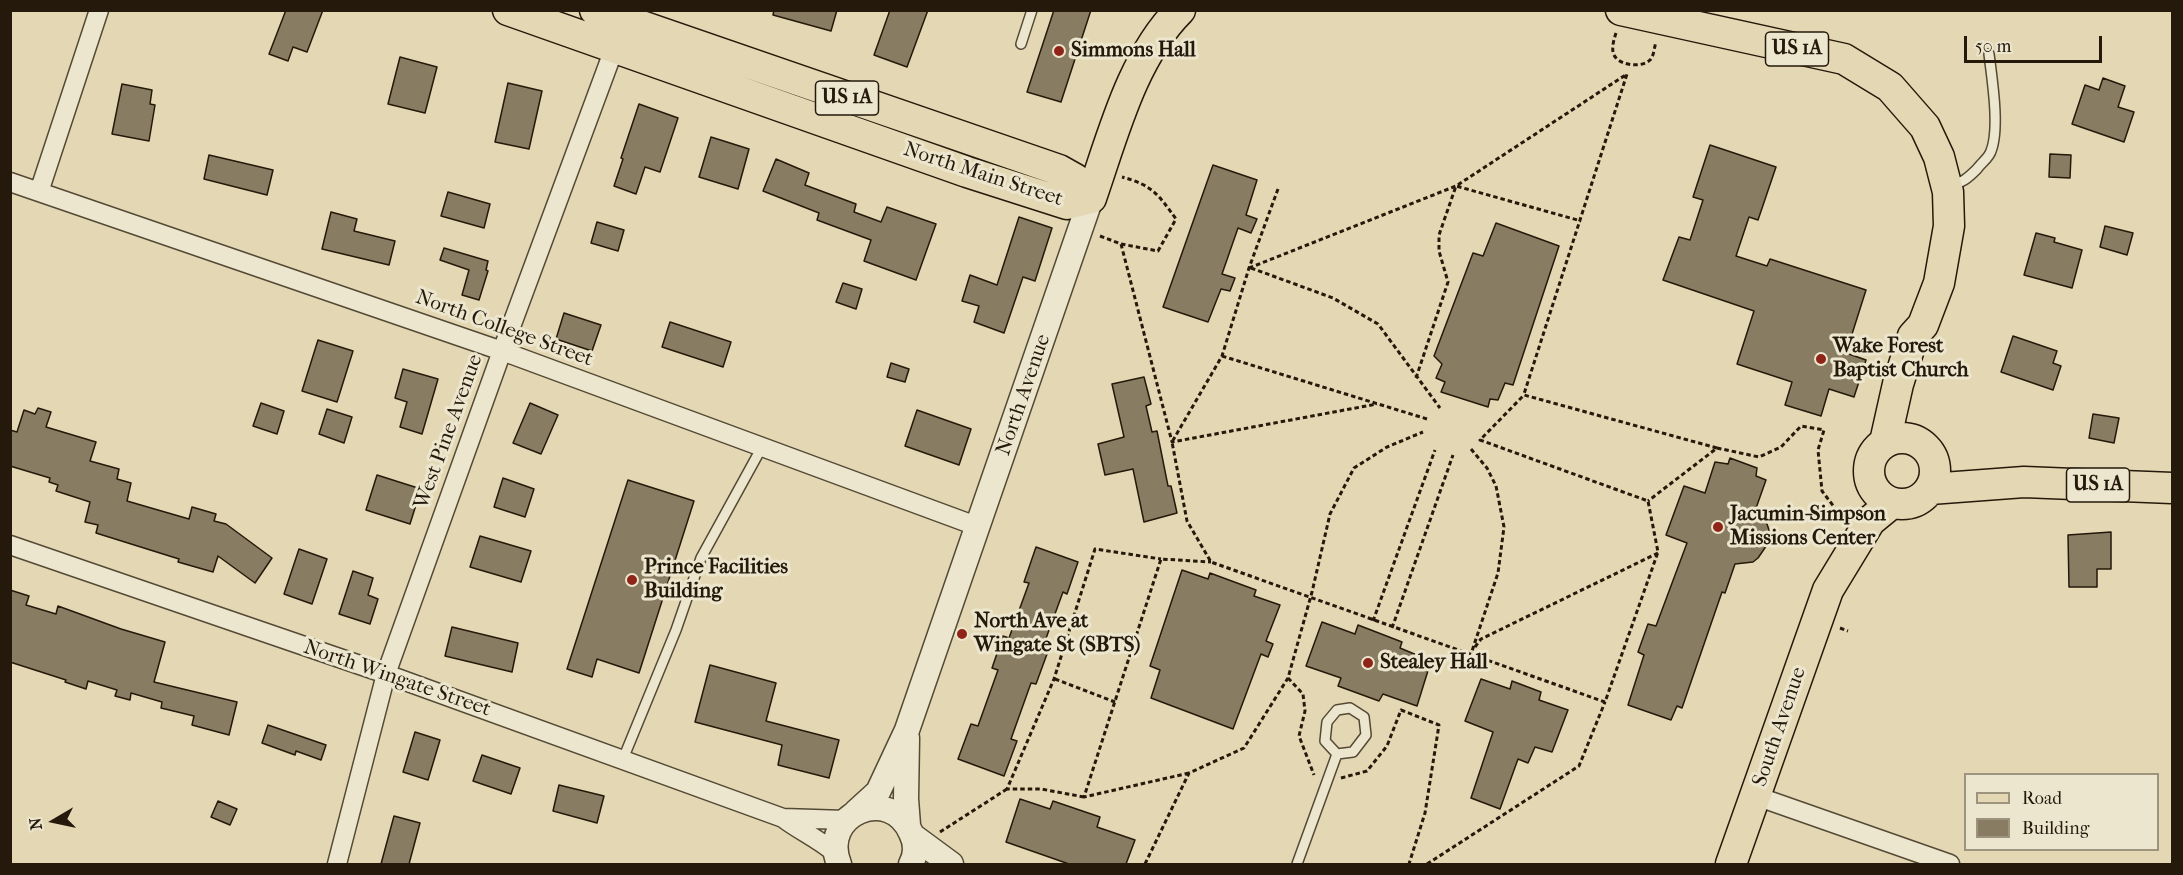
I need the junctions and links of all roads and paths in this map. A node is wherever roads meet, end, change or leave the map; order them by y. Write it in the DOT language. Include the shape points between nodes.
graph roads {
  1 [pos="99,10"];
  2 [pos="508,10"];
  3 [pos="595,10"];
  4 [pos="1032,10"];
  5 [pos="1169,16"];
  6 [pos="1619,18"];
  7 [pos="622,26"];
  8 [pos="1657,34"];
  9 [pos="1021,44"];
  10 [pos="1989,54"];
  11 [pos="1630,64"];
  12 [pos="1627,74"];
  13 [pos="1120,176"];
  14 [pos="10,182"];
  15 [pos="1456,186"];
  16 [pos="1947,187"];
  17 [pos="1278,189"];
  18 [pos="39,192"];
  19 [pos="1091,198"];
  20 [pos="1581,221"];
  21 [pos="1102,226"];
  22 [pos="1121,244"];
  23 [pos="1249,268"];
  24 [pos="502,351"];
  25 [pos="1222,356"];
  26 [pos="1416,378"];
  27 [pos="1524,395"];
  28 [pos="1377,404"];
  29 [pos="1440,408"];
  30 [pos="1427,418"];
  31 [pos="1423,432"];
  32 [pos="1172,442"];
  33 [pos="762,447"];
  34 [pos="1911,447"];
  35 [pos="1717,448"];
  36 [pos="1471,449"];
  37 [pos="1435,450"];
  38 [pos="1453,455"];
  39 [pos="1870,480"];
  40 [pos="2024,482"];
  41 [pos="2172,488"];
  42 [pos="1930,489"];
  43 [pos="1648,501"];
  44 [pos="1892,502"];
  45 [pos="1838,512"];
  46 [pos="979,527"];
  47 [pos="10,545"];
  48 [pos="1658,552"];
  49 [pos="1161,559"];
  50 [pos="1211,562"];
  51 [pos="1828,590"];
  52 [pos="1311,598"];
  53 [pos="1373,621"];
  54 [pos="1392,628"];
  55 [pos="1840,628"];
  56 [pos="1848,631"];
  57 [pos="386,674"];
  58 [pos="1288,678"];
  59 [pos="1054,679"];
  60 [pos="1114,702"];
  61 [pos="1605,702"];
  62 [pos="907,729"];
  63 [pos="1337,754"];
  64 [pos="623,759"];
  65 [pos="1189,773"];
  66 [pos="1341,778"];
  67 [pos="1312,781"];
  68 [pos="1007,789"];
  69 [pos="1756,796"];
  70 [pos="1084,797"];
  71 [pos="851,816"];
  72 [pos="783,818"];
  73 [pos="918,833"];
  74 [pos="837,859"];
  75 [pos="337,864"];
  76 [pos="911,864"];
  77 [pos="951,864"];
  78 [pos="1145,864"];
  79 [pos="1297,864"];
  80 [pos="1409,864"];
  81 [pos="1427,864"];
  82 [pos="1731,864"];
  83 [pos="1950,864"];
  1 -- 18 [label="street"];
  2 -- 7 [label="main road, North Main Street"];
  3 -- 7 [label="main road, North Main Street / US 1A"];
  4 -- 9 [label="lane"];
  5 -- 19 [label="main road, North Avenue" via="1142,62"];
  6 -- 11 [label="path" via="1613,53 1618,61"];
  6 -- 16 [label="main road, US 1A" via="1844,59 1890,87 1925,128"];
  7 -- 19 [label="main road, North Main Street / US 1A" via="1059,170 1076,179"];
  7 -- 24 [label="street, West Pine Avenue"];
  8 -- 11 [label="path" via="1649,62"];
  10 -- 16 [label="lane" via="1994,141 1990,153 1969,177"];
  11 -- 12 [label="path"];
  12 -- 15 [label="path"];
  12 -- 20 [label="path"];
  13 -- 22 [label="path" via="1157,193 1176,219 1158,251"];
  14 -- 18 [label="street, North College Street"];
  15 -- 20 [label="path"];
  15 -- 23 [label="path"];
  15 -- 26 [label="path" via="1439,235 1439,251 1448,282"];
  16 -- 34 [label="main road, US 1A" via="1949,226 1939,284 1923,325 1925,341 1914,376"];
  17 -- 23 [label="path"];
  18 -- 24 [label="street, North College Street"];
  19 -- 46 [label="street, North Avenue"];
  20 -- 27 [label="path"];
  21 -- 22 [label="path" via="1099,236"];
  22 -- 32 [label="path"];
  23 -- 25 [label="path"];
  23 -- 26 [label="path" via="1333,298 1378,324"];
  24 -- 33 [label="street, North College Street"];
  24 -- 57 [label="street, West Pine Avenue"];
  25 -- 28 [label="path"];
  25 -- 32 [label="path"];
  26 -- 29 [label="path"];
  27 -- 35 [label="path"];
  27 -- 43 [label="path" via="1480,440"];
  28 -- 30 [label="path"];
  28 -- 32 [label="path"];
  31 -- 52 [label="path" via="1387,447 1354,468 1330,514"];
  32 -- 50 [label="path" via="1187,521"];
  33 -- 46 [label="street, North College Street"];
  33 -- 64 [label="lane" via="701,558"];
  34 -- 39 [label="main road" via="1877,449 1871,458"];
  34 -- 40 [label="main road, US 1A" via="1968,471"];
  34 -- 42 [label="main road, US 1A" via="1935,474"];
  35 -- 43 [label="path"];
  35 -- 45 [label="path" via="1760,457 1780,447 1801,426 1824,430 1818,450 1822,491"];
  36 -- 48 [label="path" via="1496,486 1503,527 1498,573 1472,651 1481,639"];
  37 -- 53 [label="path"];
  38 -- 54 [label="path"];
  39 -- 44 [label="main road" via="1878,493"];
  39 -- 51 [label="main road, South Avenue" via="1832,557"];
  40 -- 41 [label="main road, US 1A"];
  40 -- 42 [label="main road, US 1A"];
  42 -- 44 [label="main road, US 1A" via="1916,501"];
  43 -- 48 [label="path"];
  44 -- 51 [label="main road, South Avenue" via="1870,521"];
  46 -- 62 [label="street, North Avenue"];
  47 -- 57 [label="street, North Wingate Street"];
  48 -- 61 [label="path"];
  49 -- 50 [label="path"];
  49 -- 59 [label="path" via="1095,549"];
  49 -- 60 [label="path"];
  50 -- 52 [label="path"];
  51 -- 69 [label="main road, South Avenue"];
  52 -- 53 [label="path"];
  52 -- 58 [label="path"];
  53 -- 54 [label="path"];
  54 -- 61 [label="path"];
  55 -- 56 [label="path"];
  57 -- 64 [label="street, North Wingate Street"];
  57 -- 75 [label="street, West Pine Avenue"];
  58 -- 65 [label="path" via="1244,748"];
  58 -- 67 [label="path" via="1303,694 1305,711 1299,736 1315,773"];
  59 -- 60 [label="path"];
  59 -- 68 [label="path"];
  60 -- 70 [label="path"];
  61 -- 81 [label="path" via="1579,766"];
  62 -- 71 [label="street, North Avenue" via="878,792"];
  62 -- 73 [label="street, North Avenue" via="906,799"];
  63 -- 63 [label="lane" via="1353,752 1366,735 1364,717 1350,708 1337,710 1327,722 1324,741"];
  63 -- 79 [label="lane"];
  64 -- 72 [label="street, North Wingate Street"];
  65 -- 70 [label="path"];
  65 -- 78 [label="path"];
  66 -- 80 [label="path" via="1367,771 1387,746 1401,710 1439,725 1425,813"];
  68 -- 70 [label="path" via="1041,789"];
  68 -- 73 [label="path"];
  69 -- 82 [label="main road, South Avenue"];
  69 -- 83 [label="street"];
  71 -- 72 [label="street, North Wingate Street"];
  71 -- 73 [label="street" via="867,808 879,808 900,817"];
  71 -- 74 [label="street" via="838,831"];
  72 -- 74 [label="street, North Wingate Street" via="819,839"];
  73 -- 76 [label="street, North Avenue"];
  73 -- 77 [label="street"];
}
